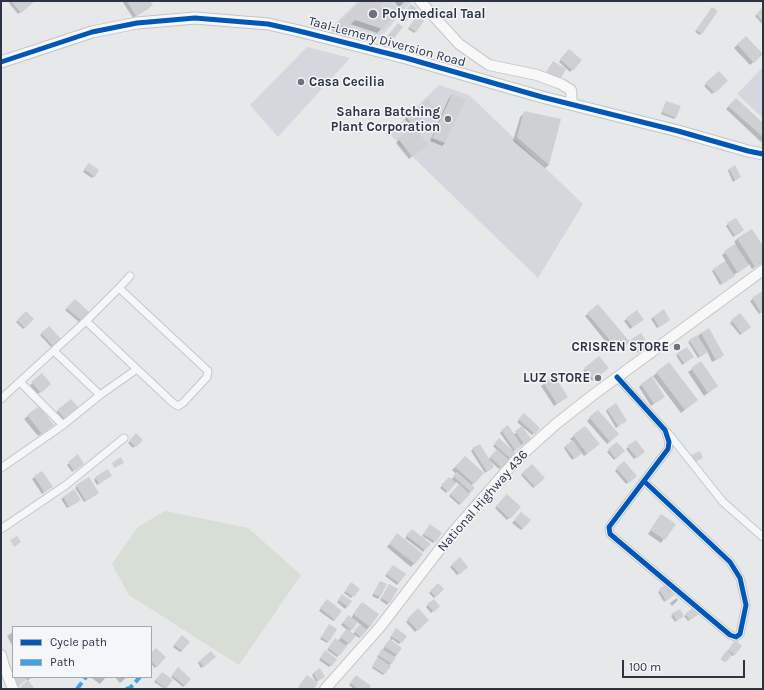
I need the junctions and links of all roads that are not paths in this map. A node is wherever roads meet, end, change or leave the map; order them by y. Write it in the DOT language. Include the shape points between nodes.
graph roads {
  1 [pos="420,1"];
  2 [pos="1,62"];
  3 [pos="572,104"];
  4 [pos="763,154"];
  5 [pos="763,270"];
  6 [pos="130,276"];
  7 [pos="119,288"];
  8 [pos="86,321"];
  9 [pos="54,351"];
  10 [pos="137,369"];
  11 [pos="617,377"];
  12 [pos="20,382"];
  13 [pos="100,395"];
  14 [pos="1,399"];
  15 [pos="63,425"];
  16 [pos="665,430"];
  17 [pos="124,438"];
  18 [pos="1,468"];
  19 [pos="644,481"];
  20 [pos="1,529"];
  21 [pos="763,537"];
  22 [pos="1,655"];
  23 [pos="2,668"];
  24 [pos="13,689"];
  25 [pos="325,689"];
  1 -- 3 [label="main road" via="459,44 488,65 536,75 561,84 571,90"];
  2 -- 3 [label="main road, Taal-Lemery Diversion Road" via="92,32 137,23 195,18 268,24 299,31"];
  3 -- 4 [label="main road, Taal-Lemery Diversion Road"];
  5 -- 11 [label="main road, National Highway 436"];
  6 -- 7 [label="street"];
  7 -- 8 [label="street"];
  7 -- 10 [label="street" via="208,371 207,377 178,406"];
  8 -- 9 [label="street"];
  8 -- 10 [label="street"];
  9 -- 12 [label="street"];
  9 -- 13 [label="street"];
  10 -- 13 [label="street"];
  11 -- 16 [label="street"];
  11 -- 25 [label="main road, National Highway 436" via="556,424 516,460 454,532 380,627"];
  12 -- 14 [label="street"];
  12 -- 15 [label="street"];
  13 -- 15 [label="street"];
  15 -- 18 [label="street"];
  16 -- 19 [label="street" via="669,442 668,450"];
  16 -- 21 [label="street" via="724,502"];
  17 -- 20 [label="street" via="66,485"];
  19 -- 19 [label="street" via="609,527 610,534 730,635 736,637 740,634 746,606 740,578 730,562"];
  22 -- 23 [label="main road"];
  23 -- 24 [label="main road"];
}
